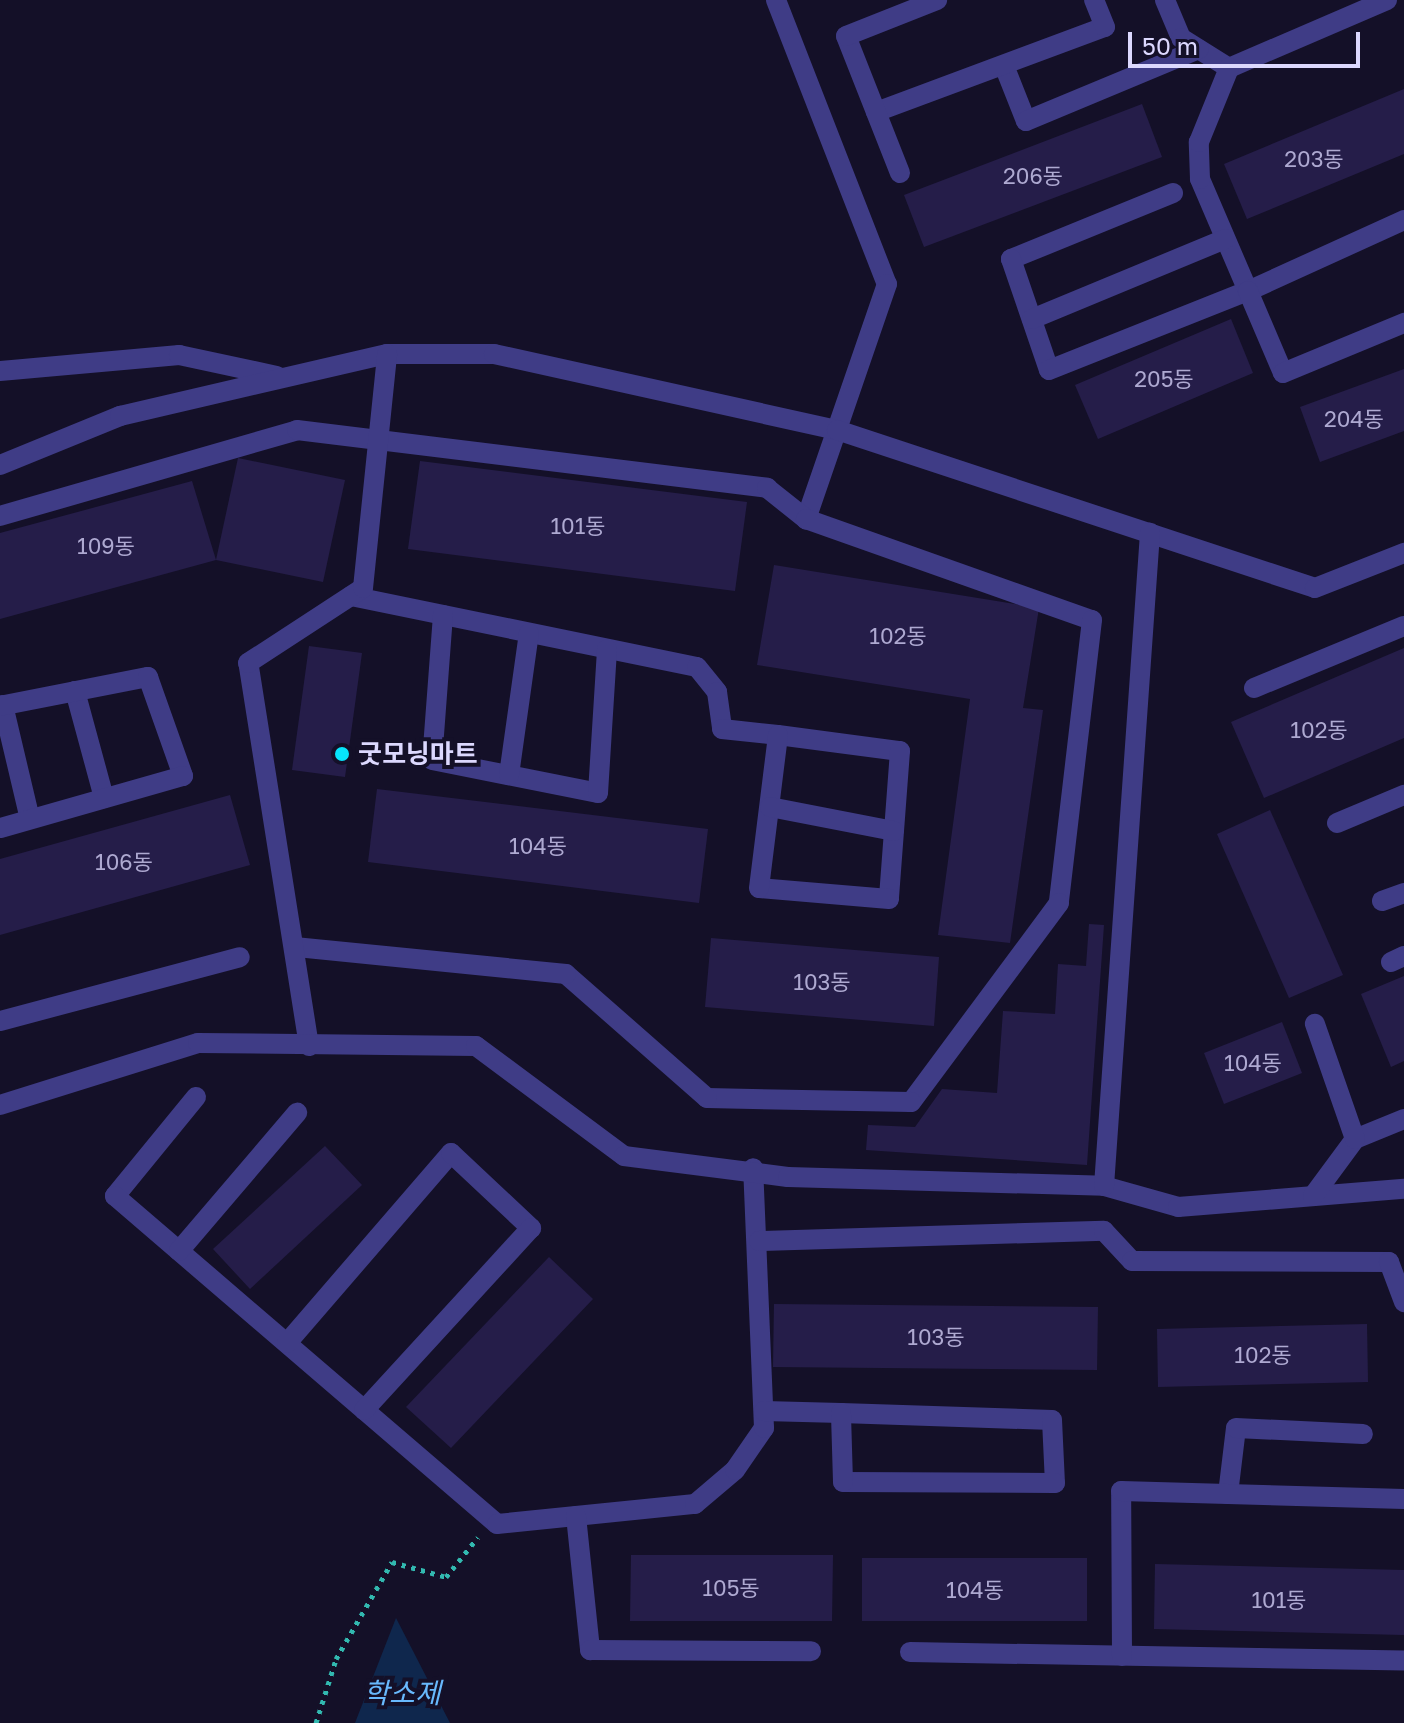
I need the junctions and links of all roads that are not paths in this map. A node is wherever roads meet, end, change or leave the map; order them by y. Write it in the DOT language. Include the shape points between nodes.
graph roads {
  1 [pos="776,0"];
  2 [pos="937,0"];
  3 [pos="1094,0"];
  4 [pos="1165,0"];
  5 [pos="1374,3"];
  6 [pos="1199,49"];
  7 [pos="1005,68"];
  8 [pos="1229,68"];
  9 [pos="876,112"];
  10 [pos="900,173"];
  11 [pos="1173,193"];
  12 [pos="1404,220"];
  13 [pos="1225,239"];
  14 [pos="1248,291"];
  15 [pos="1032,319"];
  16 [pos="1404,323"];
  17 [pos="387,354"];
  18 [pos="0,371"];
  19 [pos="285,378"];
  20 [pos="837,430"];
  21 [pos="379,442"];
  22 [pos="0,465"];
  23 [pos="0,516"];
  24 [pos="806,519"];
  25 [pos="1150,533"];
  26 [pos="1404,553"];
  27 [pos="351,596"];
  28 [pos="443,615"];
  29 [pos="1404,626"];
  30 [pos="529,633"];
  31 [pos="607,649"];
  32 [pos="1254,688"];
  33 [pos="75,691"];
  34 [pos="2,705"];
  35 [pos="778,735"];
  36 [pos="509,775"];
  37 [pos="1404,795"];
  38 [pos="104,798"];
  39 [pos="770,807"];
  40 [pos="30,819"];
  41 [pos="1337,823"];
  42 [pos="0,828"];
  43 [pos="894,831"];
  44 [pos="1404,893"];
  45 [pos="1382,901"];
  46 [pos="294,947"];
  47 [pos="240,957"];
  48 [pos="0,1021"];
  49 [pos="1315,1024"];
  50 [pos="309,1046"];
  51 [pos="196,1097"];
  52 [pos="0,1105"];
  53 [pos="297,1113"];
  54 [pos="1404,1119"];
  55 [pos="1355,1139"];
  56 [pos="753,1168"];
  57 [pos="1104,1186"];
  58 [pos="1404,1189"];
  59 [pos="1313,1196"];
  60 [pos="759,1241"];
  61 [pos="179,1251"];
  62 [pos="1404,1302"];
  63 [pos="287,1343"];
  64 [pos="364,1410"];
  65 [pos="764,1411"];
  66 [pos="841,1413"];
  67 [pos="1363,1434"];
  68 [pos="1228,1494"];
  69 [pos="1404,1499"];
  70 [pos="576,1516"];
  71 [pos="811,1651"];
  72 [pos="910,1652"];
  73 [pos="1122,1656"];
  74 [pos="1404,1661"];
  1 -- 20 [label="street" via="887,284"];
  2 -- 9 [label="street" via="846,36"];
  3 -- 7 [label="street" via="1105,27"];
  4 -- 6 [label="street" via="1181,38"];
  5 -- 8 [label="street"];
  6 -- 7 [label="street" via="1026,121"];
  6 -- 8 [label="street"];
  7 -- 9 [label="street"];
  8 -- 13 [label="street" via="1199,142 1200,179"];
  9 -- 10 [label="street"];
  11 -- 15 [label="street" via="1011,259"];
  12 -- 14 [label="street"];
  13 -- 14 [label="street"];
  13 -- 15 [label="street"];
  14 -- 15 [label="street" via="1049,370"];
  14 -- 16 [label="street" via="1283,373"];
  17 -- 19 [label="street"];
  17 -- 20 [label="street" via="494,354"];
  17 -- 21 [label="street"];
  18 -- 19 [label="street" via="179,355"];
  19 -- 22 [label="street" via="120,416"];
  20 -- 24 [label="street"];
  20 -- 25 [label="street"];
  21 -- 23 [label="street" via="297,430"];
  21 -- 24 [label="street" via="767,488"];
  21 -- 27 [label="street" via="363,588"];
  24 -- 46 [label="street" via="1092,620 1059,903 911,1102 707,1098 566,974"];
  25 -- 26 [label="street" via="1315,588"];
  25 -- 57 [label="street"];
  27 -- 28 [label="street"];
  27 -- 46 [label="street" via="248,663"];
  28 -- 30 [label="street"];
  28 -- 36 [label="street" via="432,760"];
  29 -- 32 [label="street"];
  30 -- 31 [label="street"];
  30 -- 36 [label="street"];
  31 -- 35 [label="street" via="697,667 717,692 722,729"];
  31 -- 36 [label="street" via="598,793"];
  33 -- 34 [label="street"];
  33 -- 38 [label="street"];
  33 -- 38 [label="street" via="148,677 183,776"];
  34 -- 40 [label="street"];
  35 -- 39 [label="street"];
  35 -- 43 [label="street" via="900,751"];
  37 -- 41 [label="street"];
  38 -- 40 [label="street"];
  39 -- 43 [label="street"];
  39 -- 43 [label="street" via="759,888 889,899"];
  40 -- 42 [label="street"];
  44 -- 45 [label="street"];
  46 -- 50 [label="street"];
  47 -- 48 [label="street"];
  49 -- 55 [label="street"];
  50 -- 52 [label="street" via="198,1043"];
  50 -- 56 [label="street" via="476,1046 624,1156"];
  51 -- 61 [label="street" via="115,1196"];
  53 -- 61 [label="street"];
  54 -- 55 [label="street"];
  55 -- 59 [label="street"];
  56 -- 57 [label="street" via="788,1177"];
  56 -- 60 [label="street"];
  57 -- 59 [label="street" via="1178,1207"];
  58 -- 59 [label="street"];
  60 -- 62 [label="street" via="1104,1231 1132,1261 1389,1262"];
  60 -- 65 [label="street"];
  61 -- 63 [label="street"];
  63 -- 64 [label="street"];
  63 -- 64 [label="street" via="451,1153 531,1228"];
  64 -- 70 [label="street" via="492,1520"];
  65 -- 66 [label="street"];
  65 -- 70 [label="street" via="764,1428 735,1470 695,1504"];
  66 -- 66 [label="street" via="1052,1420 1055,1483 843,1482"];
  67 -- 68 [label="street" via="1236,1428"];
  68 -- 69 [label="street"];
  68 -- 73 [label="street" via="1121,1491"];
  70 -- 71 [label="street" via="590,1650"];
  72 -- 73 [label="street"];
  73 -- 74 [label="street"];
}
